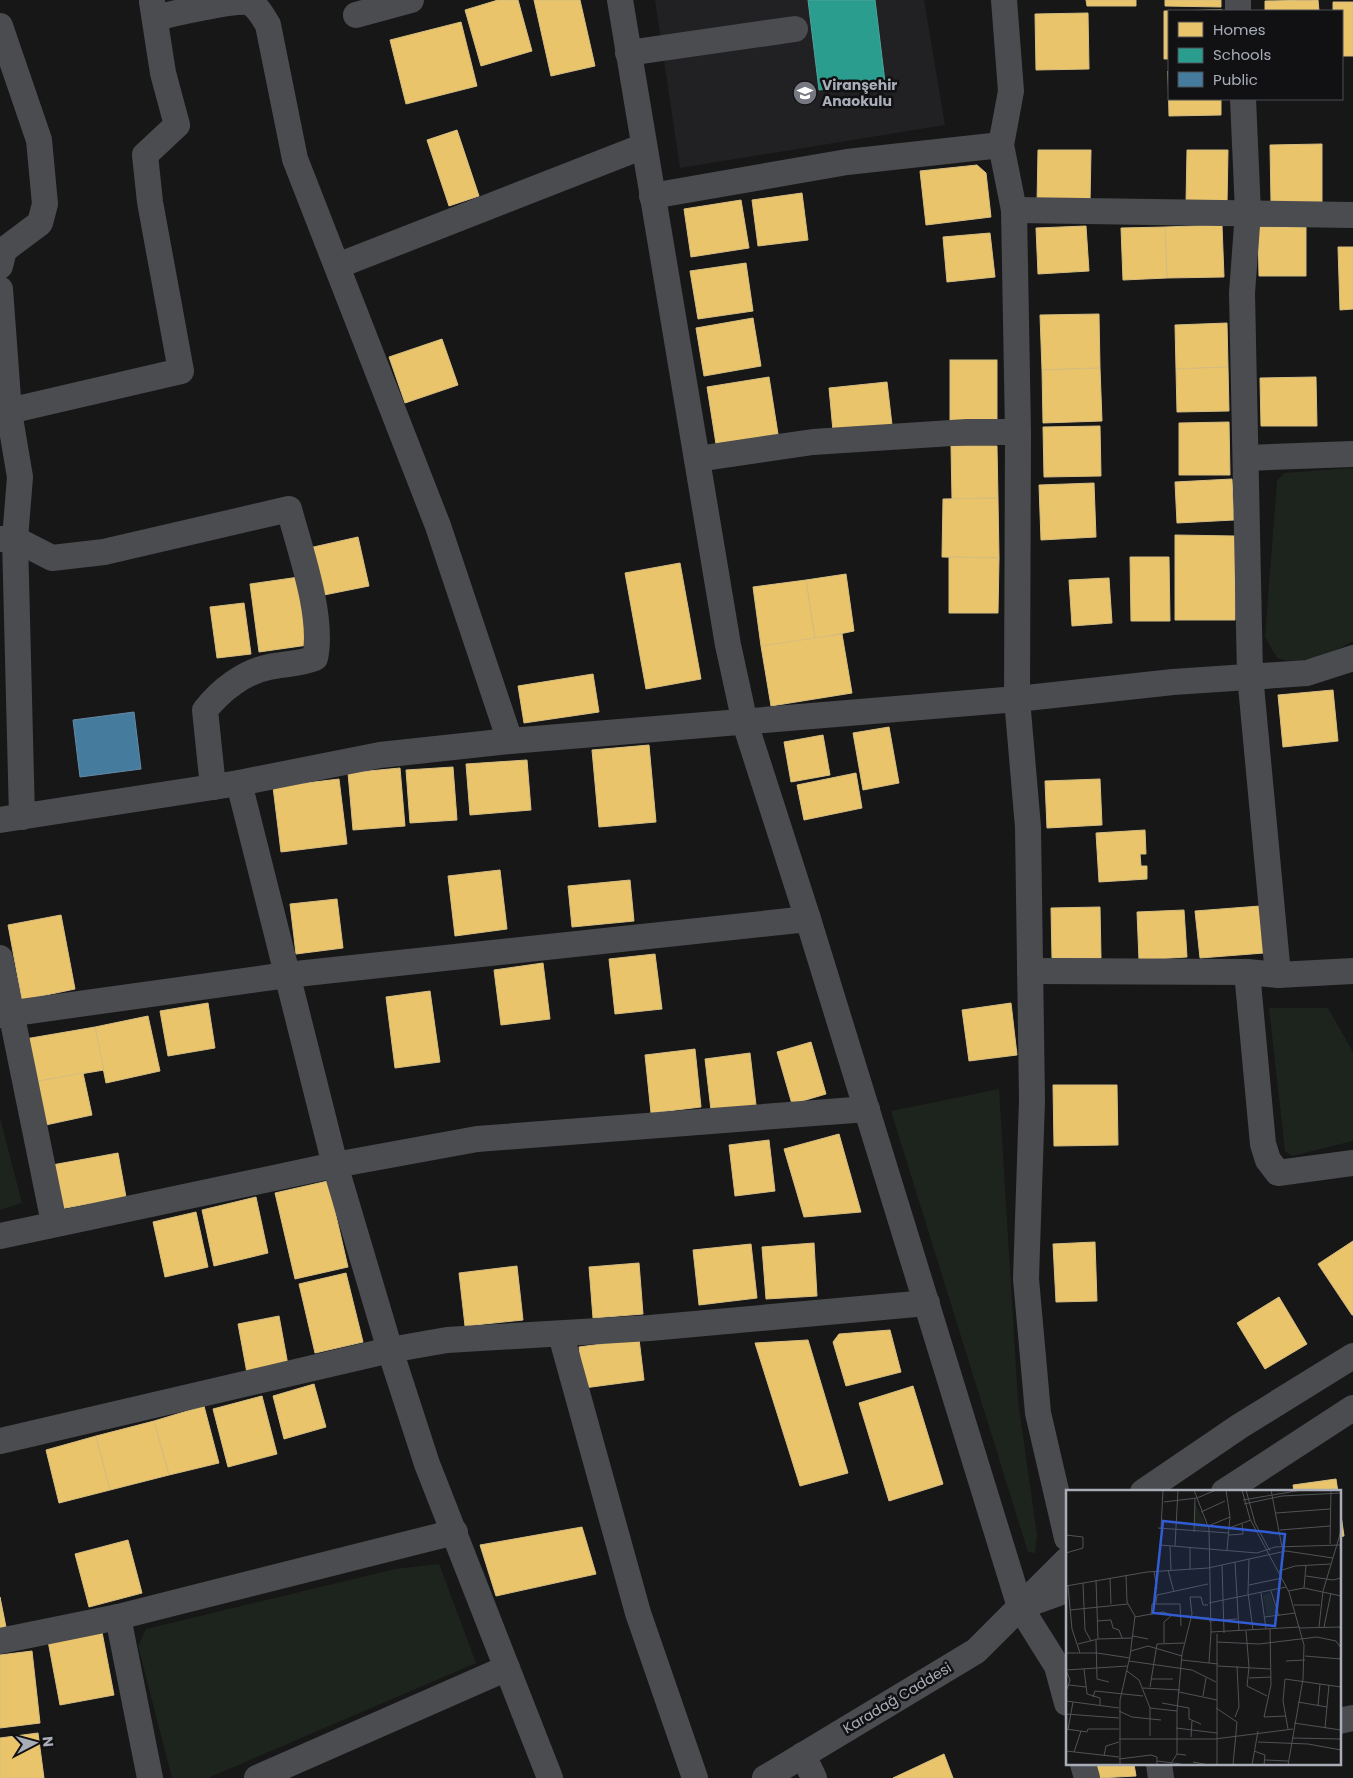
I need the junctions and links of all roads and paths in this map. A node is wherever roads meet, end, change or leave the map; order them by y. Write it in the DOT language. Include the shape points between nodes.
graph roads {
  1 [pos="411,0"];
  2 [pos="620,0"];
  3 [pos="1004,0"];
  4 [pos="154,9"];
  5 [pos="356,15"];
  6 [pos="0,26"];
  7 [pos="795,29"];
  8 [pos="628,53"];
  9 [pos="1242,100"];
  10 [pos="1001,145"];
  11 [pos="644,146"];
  12 [pos="652,196"];
  13 [pos="1014,210"];
  14 [pos="1248,212"];
  15 [pos="1353,215"];
  16 [pos="0,266"];
  17 [pos="337,266"];
  18 [pos="0,289"];
  19 [pos="5,413"];
  20 [pos="1018,432"];
  21 [pos="1353,454"];
  22 [pos="1246,458"];
  23 [pos="697,459"];
  24 [pos="8,539"];
  25 [pos="1352,661"];
  26 [pos="1250,675"];
  27 [pos="1016,699"];
  28 [pos="745,723"];
  29 [pos="510,741"];
  30 [pos="239,783"];
  31 [pos="213,787"];
  32 [pos="11,819"];
  33 [pos="808,920"];
  34 [pos="0,958"];
  35 [pos="1030,971"];
  36 [pos="1247,972"];
  37 [pos="286,975"];
  38 [pos="1278,975"];
  39 [pos="1351,976"];
  40 [pos="5,1014"];
  41 [pos="867,1109"];
  42 [pos="1353,1163"];
  43 [pos="335,1165"];
  44 [pos="54,1223"];
  45 [pos="0,1236"];
  46 [pos="927,1302"];
  47 [pos="560,1335"];
  48 [pos="390,1350"];
  49 [pos="1353,1356"];
  50 [pos="1353,1408"];
  51 [pos="0,1441"];
  52 [pos="1146,1490"];
  53 [pos="1227,1490"];
  54 [pos="455,1532"];
  55 [pos="1066,1534"];
  56 [pos="1066,1561"];
  57 [pos="1066,1590"];
  58 [pos="1020,1607"];
  59 [pos="118,1617"];
  60 [pos="0,1641"];
  61 [pos="507,1668"];
  62 [pos="1066,1699"];
  63 [pos="1353,1718"];
  64 [pos="1340,1721"];
  65 [pos="808,1767"];
  66 [pos="150,1778"];
  67 [pos="258,1778"];
  68 [pos="550,1778"];
  69 [pos="695,1778"];
  70 [pos="765,1778"];
  1 -- 5 [label="street"];
  2 -- 8 [label="street"];
  3 -- 10 [label="street" via="1011,91"];
  4 -- 17 [label="street" via="225,1 247,1 257,8 268,25 295,159"];
  4 -- 19 [label="street" via="163,73 177,125 145,155 150,202 181,371"];
  6 -- 16 [label="street" via="39,140 45,204 40,223 4,250"];
  7 -- 8 [label="street"];
  8 -- 11 [label="street"];
  9 -- 14 [label="street"];
  10 -- 12 [label="street" via="847,162"];
  10 -- 13 [label="street"];
  11 -- 12 [label="street"];
  11 -- 17 [label="street"];
  12 -- 23 [label="street"];
  13 -- 14 [label="street"];
  13 -- 20 [label="street"];
  14 -- 15 [label="street"];
  14 -- 22 [label="street" via="1242,293"];
  17 -- 29 [label="street" via="438,526"];
  18 -- 19 [label="street"];
  19 -- 24 [label="street" via="20,477"];
  20 -- 23 [label="street" via="813,442"];
  20 -- 27 [label="street"];
  21 -- 22 [label="street"];
  22 -- 26 [label="street"];
  23 -- 28 [label="street" via="728,645"];
  24 -- 31 [label="street" via="52,558 104,552 289,509 311,593 318,645 315,658 244,675 205,710"];
  24 -- 32 [label="street"];
  25 -- 26 [label="street" via="1307,673"];
  26 -- 27 [label="street"];
  26 -- 38 [label="street"];
  27 -- 28 [label="street"];
  27 -- 35 [label="street" via="1028,827"];
  28 -- 29 [label="street"];
  28 -- 33 [label="street"];
  29 -- 30 [label="street" via="380,755"];
  30 -- 31 [label="street"];
  30 -- 37 [label="street"];
  31 -- 32 [label="street"];
  33 -- 37 [label="street"];
  33 -- 41 [label="street"];
  34 -- 40 [label="street"];
  35 -- 36 [label="street"];
  35 -- 55 [label="street" via="1032,1100 1026,1279 1038,1413"];
  36 -- 38 [label="street"];
  36 -- 42 [label="street" via="1263,1144 1268,1160 1278,1173"];
  37 -- 40 [label="street"];
  37 -- 43 [label="street"];
  38 -- 39 [label="street"];
  40 -- 44 [label="street"];
  41 -- 43 [label="street" via="477,1138"];
  41 -- 46 [label="street"];
  43 -- 44 [label="street"];
  43 -- 48 [label="street"];
  44 -- 45 [label="street"];
  46 -- 47 [label="street"];
  46 -- 58 [label="street"];
  47 -- 48 [label="street" via="447,1340"];
  47 -- 69 [label="street" via="638,1613"];
  48 -- 51 [label="street"];
  48 -- 54 [label="street" via="427,1464"];
  49 -- 52 [label="street" via="1240,1426"];
  50 -- 53 [label="street"];
  54 -- 59 [label="street"];
  54 -- 61 [label="street"];
  56 -- 58 [label="street, Karadağ Caddesi"];
  57 -- 58 [label="street"];
  58 -- 62 [label="street" via="1057,1666"];
  58 -- 65 [label="street, Karadağ Caddesi" via="976,1651"];
  59 -- 60 [label="street"];
  59 -- 66 [label="street"];
  61 -- 67 [label="street"];
  61 -- 68 [label="street"];
  63 -- 64 [label="street"];
  65 -- 70 [label="street, Karadağ Caddesi"];
}
